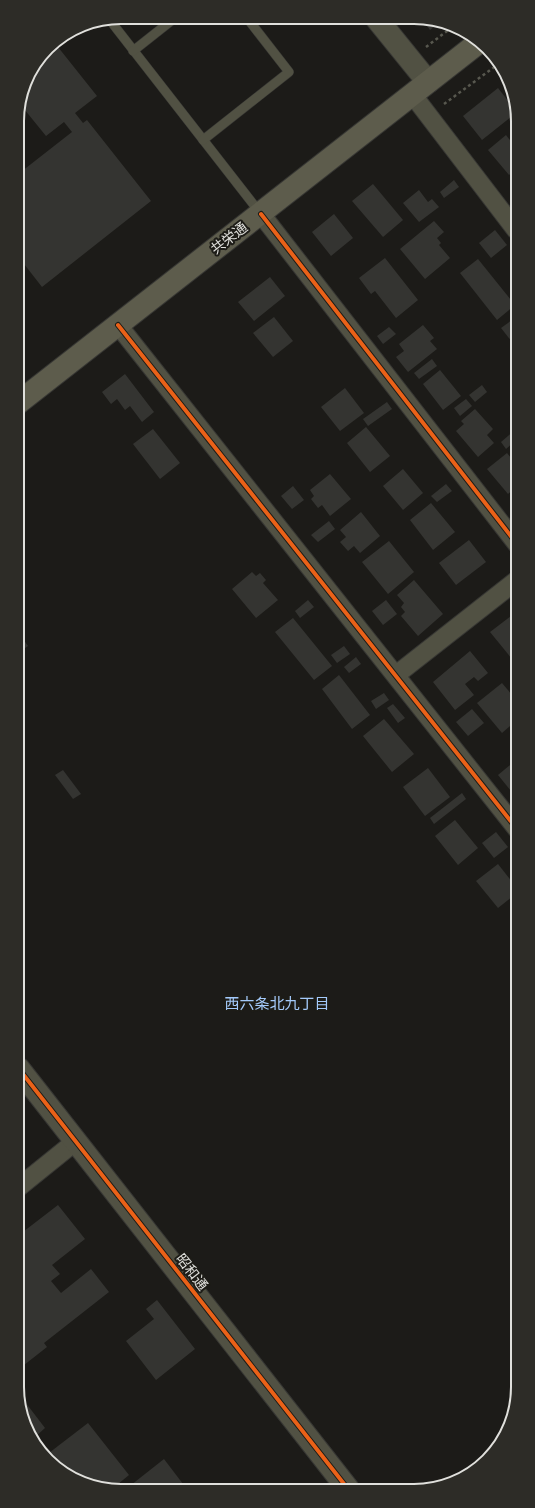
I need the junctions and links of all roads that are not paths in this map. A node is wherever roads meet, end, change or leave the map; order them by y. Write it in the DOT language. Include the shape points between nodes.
graph roads {
  1 [pos="167,24"];
  2 [pos="252,24"];
  3 [pos="380,24"];
  4 [pos="113,25"];
  5 [pos="474,45"];
  6 [pos="133,51"];
  7 [pos="420,88"];
  8 [pos="203,140"];
  9 [pos="261,214"];
  10 [pos="511,223"];
  11 [pos="118,325"];
  12 [pos="24,399"];
  13 [pos="511,536"];
  14 [pos="511,585"];
  15 [pos="396,675"];
  16 [pos="511,821"];
  17 [pos="24,1074"];
  18 [pos="76,1141"];
  19 [pos="24,1183"];
  20 [pos="344,1484"];
  1 -- 6 [label="lane"];
  2 -- 8 [label="lane" via="289,72"];
  3 -- 7 [label="street"];
  4 -- 6 [label="lane"];
  5 -- 7 [label="main road, 共栄通"];
  6 -- 8 [label="lane"];
  7 -- 9 [label="main road, 共栄通"];
  7 -- 10 [label="street"];
  8 -- 9 [label="lane"];
  9 -- 11 [label="main road, 共栄通"];
  9 -- 13 [label="street"];
  11 -- 12 [label="main road, 共栄通"];
  11 -- 15 [label="street"];
  14 -- 15 [label="street"];
  15 -- 16 [label="street"];
  17 -- 18 [label="street, 昭和通"];
  18 -- 19 [label="street"];
  18 -- 20 [label="street, 昭和通"];
}
